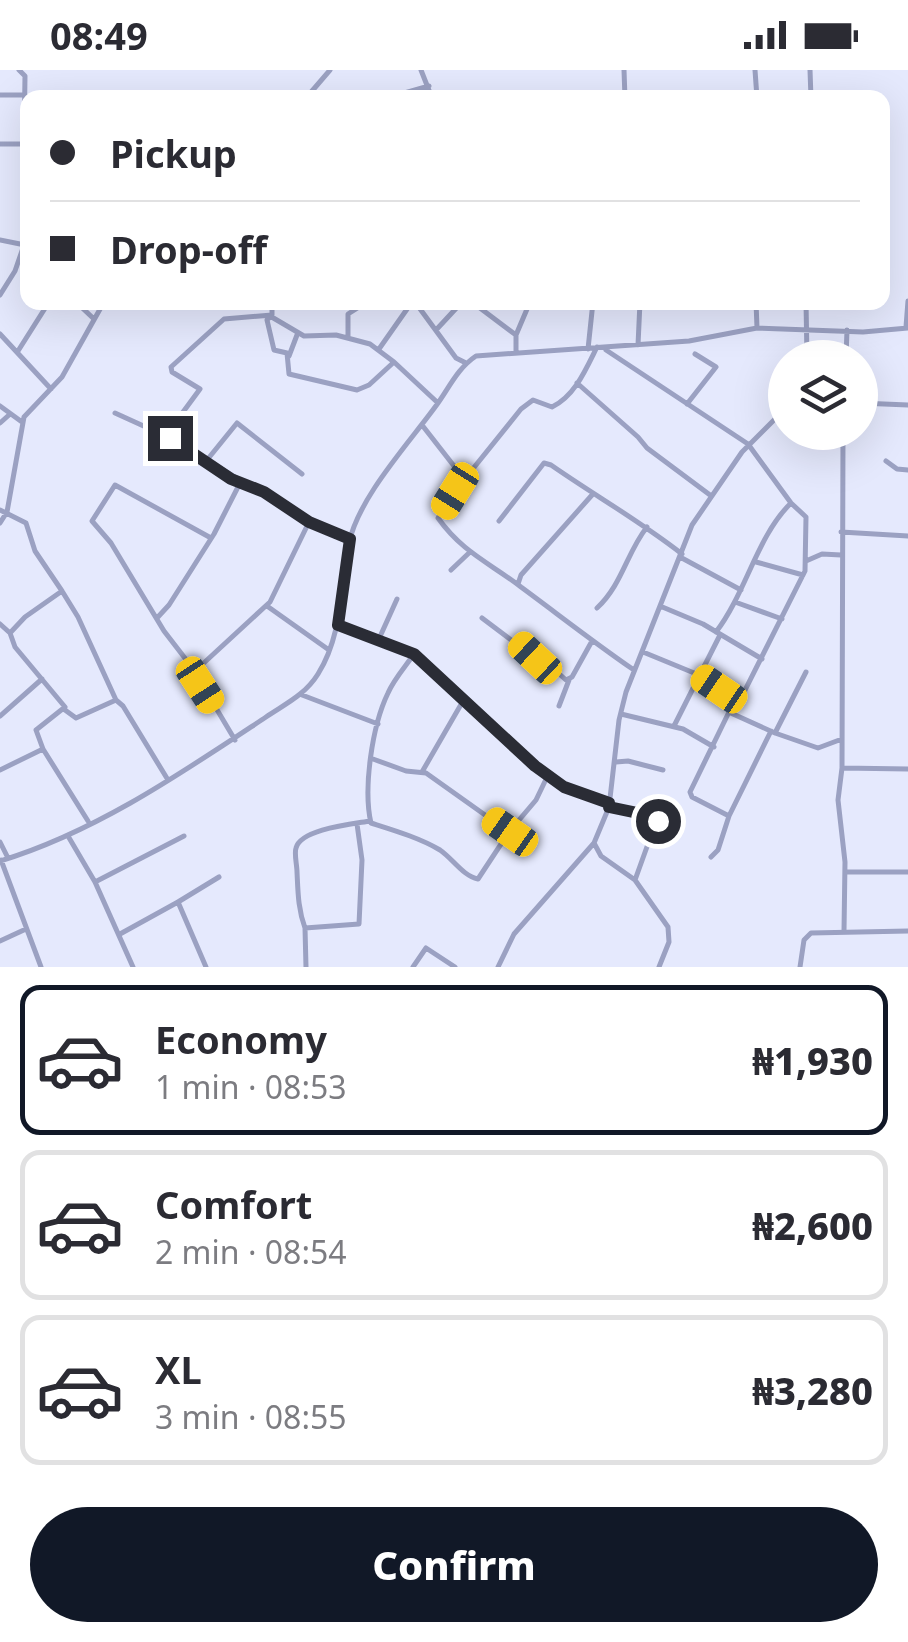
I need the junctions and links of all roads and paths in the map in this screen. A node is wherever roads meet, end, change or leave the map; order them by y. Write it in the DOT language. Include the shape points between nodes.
graph roads {
  1 [pos="330,70"];
  2 [pos="421,70"];
  3 [pos="429,86"];
  4 [pos="312,90"];
  5 [pos="415,90"];
  6 [pos="430,90"];
  7 [pos="20,259"];
  8 [pos="0,295"];
  9 [pos="908,301"];
  10 [pos="44,310"];
  11 [pos="84,310"];
  12 [pos="99,310"];
  13 [pos="271,310"];
  14 [pos="354,310"];
  15 [pos="407,310"];
  16 [pos="420,310"];
  17 [pos="455,310"];
  18 [pos="483,310"];
  19 [pos="527,310"];
  20 [pos="592,310"];
  21 [pos="640,310"];
  22 [pos="756,310"];
  23 [pos="806,310"];
  24 [pos="271,316"];
  25 [pos="94,319"];
  26 [pos="757,328"];
  27 [pos="907,328"];
  28 [pos="806,329"];
  29 [pos="436,330"];
  30 [pos="847,330"];
  31 [pos="0,334"];
  32 [pos="298,334"];
  33 [pos="516,335"];
  34 [pos="348,337"];
  35 [pos="806,340"];
  36 [pos="847,340"];
  37 [pos="638,345"];
  38 [pos="600,347"];
  39 [pos="588,349"];
  40 [pos="378,350"];
  41 [pos="18,351"];
  42 [pos="516,351"];
  43 [pos="695,354"];
  44 [pos="288,356"];
  45 [pos="394,362"];
  46 [pos="466,364"];
  47 [pos="577,383"];
  48 [pos="51,389"];
  49 [pos="438,403"];
  50 [pos="878,404"];
  51 [pos="686,405"];
  52 [pos="908,405"];
  53 [pos="0,406"];
  54 [pos="115,413"];
  55 [pos="9,415"];
  56 [pos="22,422"];
  57 [pos="0,423"];
  58 [pos="422,425"];
  59 [pos="768,425"];
  60 [pos="170,438"];
  61 [pos="748,444"];
  62 [pos="843,450"];
  63 [pos="207,460"];
  64 [pos="886,462"];
  65 [pos="908,470"];
  66 [pos="470,472"];
  67 [pos="302,474"];
  68 [pos="240,482"];
  69 [pos="592,494"];
  70 [pos="710,495"];
  71 [pos="791,503"];
  72 [pos="3,511"];
  73 [pos="499,521"];
  74 [pos="309,522"];
  75 [pos="0,523"];
  76 [pos="648,527"];
  77 [pos="841,532"];
  78 [pos="908,536"];
  79 [pos="211,538"];
  80 [pos="350,539"];
  81 [pos="470,552"];
  82 [pos="681,555"];
  83 [pos="841,555"];
  84 [pos="806,561"];
  85 [pos="756,562"];
  86 [pos="451,570"];
  87 [pos="803,575"];
  88 [pos="518,584"];
  89 [pos="741,590"];
  90 [pos="62,591"];
  91 [pos="398,600"];
  92 [pos="735,602"];
  93 [pos="267,606"];
  94 [pos="660,606"];
  95 [pos="598,608"];
  96 [pos="157,618"];
  97 [pos="482,618"];
  98 [pos="782,619"];
  99 [pos="0,624"];
  100 [pos="338,625"];
  101 [pos="10,633"];
  102 [pos="718,634"];
  103 [pos="378,641"];
  104 [pos="592,641"];
  105 [pos="329,650"];
  106 [pos="643,652"];
  107 [pos="414,654"];
  108 [pos="762,658"];
  109 [pos="634,670"];
  110 [pos="194,672"];
  111 [pos="806,672"];
  112 [pos="699,675"];
  113 [pos="42,679"];
  114 [pos="569,680"];
  115 [pos="300,694"];
  116 [pos="116,700"];
  117 [pos="463,701"];
  118 [pos="740,703"];
  119 [pos="560,706"];
  120 [pos="65,710"];
  121 [pos="621,714"];
  122 [pos="734,714"];
  123 [pos="0,716"];
  124 [pos="378,724"];
  125 [pos="674,726"];
  126 [pos="773,732"];
  127 [pos="842,739"];
  128 [pos="236,740"];
  129 [pos="714,747"];
  130 [pos="43,748"];
  131 [pos="373,759"];
  132 [pos="616,762"];
  133 [pos="842,768"];
  134 [pos="908,769"];
  135 [pos="0,770"];
  136 [pos="664,770"];
  137 [pos="422,773"];
  138 [pos="549,773"];
  139 [pos="168,780"];
  140 [pos="609,805"];
  141 [pos="729,816"];
  142 [pos="370,821"];
  143 [pos="89,822"];
  144 [pos="357,824"];
  145 [pos="510,832"];
  146 [pos="68,834"];
  147 [pos="184,836"];
  148 [pos="0,842"];
  149 [pos="594,843"];
  150 [pos="711,858"];
  151 [pos="3,860"];
  152 [pos="844,872"];
  153 [pos="908,872"];
  154 [pos="220,877"];
  155 [pos="635,880"];
  156 [pos="95,882"];
  157 [pos="178,902"];
  158 [pos="304,928"];
  159 [pos="26,929"];
  160 [pos="844,931"];
  161 [pos="908,931"];
  162 [pos="120,934"];
  163 [pos="0,941"];
  164 [pos="448,965"];
  165 [pos="41,967"];
  166 [pos="134,967"];
  167 [pos="206,967"];
  168 [pos="306,967"];
  169 [pos="413,967"];
  170 [pos="456,967"];
  171 [pos="498,967"];
  172 [pos="659,967"];
  173 [pos="800,967"];
  1 -- 4 [label="street"];
  2 -- 3 [label="street"];
  3 -- 5 [label="street"];
  3 -- 6 [label="street"];
  7 -- 8 [label="street"];
  9 -- 27 [label="street"];
  10 -- 41 [label="street"];
  11 -- 25 [label="street"];
  12 -- 25 [label="street"];
  13 -- 24 [label="street"];
  14 -- 34 [label="street" via="348,314"];
  15 -- 40 [label="street"];
  16 -- 29 [label="street"];
  17 -- 29 [label="street"];
  18 -- 33 [label="street"];
  19 -- 33 [label="street"];
  20 -- 39 [label="street"];
  21 -- 37 [label="street"];
  22 -- 26 [label="street"];
  23 -- 28 [label="street"];
  24 -- 32 [label="street"];
  24 -- 44 [label="street" via="274,350"];
  24 -- 60 [label="street" via="224,319 171,367 200,389"];
  25 -- 48 [label="street"];
  26 -- 28 [label="street"];
  26 -- 37 [label="street"];
  27 -- 30 [label="street"];
  28 -- 30 [label="street"];
  28 -- 35 [label="street"];
  29 -- 46 [label="street"];
  30 -- 36 [label="street"];
  31 -- 41 [label="street"];
  32 -- 34 [label="street"];
  32 -- 44 [label="street"];
  33 -- 42 [label="street"];
  34 -- 40 [label="street"];
  37 -- 38 [label="street"];
  38 -- 39 [label="street"];
  38 -- 47 [label="street"];
  38 -- 51 [label="street"];
  39 -- 42 [label="street"];
  40 -- 45 [label="street"];
  41 -- 48 [label="street"];
  42 -- 46 [label="street" via="483,354"];
  43 -- 51 [label="street" via="716,366"];
  44 -- 45 [label="street" via="289,374 352,390 369,385"];
  45 -- 49 [label="street"];
  46 -- 49 [label="street"];
  47 -- 66 [label="street" via="556,406 533,400 521,409"];
  47 -- 70 [label="street"];
  48 -- 56 [label="street"];
  49 -- 58 [label="street"];
  50 -- 52 [label="street"];
  51 -- 61 [label="street"];
  53 -- 55 [label="street"];
  54 -- 60 [label="street"];
  55 -- 56 [label="street"];
  55 -- 57 [label="street"];
  56 -- 72 [label="street"];
  58 -- 66 [label="street" via="454,466"];
  58 -- 80 [label="street" via="380,478"];
  59 -- 61 [label="street"];
  60 -- 63 [label="street"];
  61 -- 70 [label="street"];
  61 -- 71 [label="street"];
  62 -- 77 [label="street"];
  63 -- 67 [label="street" via="237,423"];
  63 -- 68 [label="street"];
  64 -- 65 [label="street"];
  66 -- 81 [label="street" via="438,518"];
  68 -- 74 [label="street"];
  68 -- 79 [label="street"];
  69 -- 73 [label="street" via="544,463"];
  69 -- 76 [label="street"];
  69 -- 88 [label="street"];
  70 -- 82 [label="street"];
  71 -- 84 [label="street" via="806,517"];
  71 -- 85 [label="street" via="776,517"];
  72 -- 75 [label="street"];
  72 -- 90 [label="street" via="26,524"];
  74 -- 80 [label="street"];
  74 -- 93 [label="street"];
  76 -- 82 [label="street"];
  76 -- 95 [label="street"];
  77 -- 78 [label="street"];
  77 -- 83 [label="street"];
  79 -- 96 [label="street"];
  79 -- 96 [label="street" via="114,486 92,522"];
  80 -- 100 [label="street"];
  81 -- 86 [label="street"];
  81 -- 88 [label="street"];
  82 -- 89 [label="street"];
  82 -- 94 [label="street"];
  83 -- 84 [label="street"];
  83 -- 127 [label="street"];
  84 -- 87 [label="street"];
  85 -- 87 [label="street"];
  85 -- 89 [label="street"];
  87 -- 98 [label="street"];
  88 -- 104 [label="street"];
  89 -- 92 [label="street"];
  90 -- 101 [label="street"];
  90 -- 116 [label="street"];
  91 -- 103 [label="street"];
  92 -- 98 [label="street"];
  92 -- 102 [label="street"];
  93 -- 105 [label="street"];
  93 -- 110 [label="street"];
  94 -- 102 [label="street"];
  94 -- 106 [label="street"];
  96 -- 110 [label="street"];
  97 -- 114 [label="street"];
  98 -- 108 [label="street"];
  99 -- 101 [label="street"];
  100 -- 103 [label="street"];
  100 -- 105 [label="street"];
  101 -- 113 [label="street"];
  102 -- 108 [label="street"];
  102 -- 112 [label="street"];
  103 -- 107 [label="street"];
  104 -- 109 [label="street"];
  104 -- 114 [label="street"];
  105 -- 115 [label="street"];
  106 -- 109 [label="street"];
  106 -- 112 [label="street"];
  107 -- 117 [label="street"];
  107 -- 124 [label="street" via="390,689"];
  108 -- 118 [label="street"];
  109 -- 121 [label="street"];
  110 -- 128 [label="street"];
  111 -- 126 [label="street"];
  112 -- 118 [label="street"];
  112 -- 125 [label="street"];
  113 -- 120 [label="street"];
  113 -- 123 [label="street"];
  114 -- 119 [label="street"];
  115 -- 124 [label="street"];
  115 -- 128 [label="street"];
  116 -- 120 [label="street" via="76,718"];
  116 -- 139 [label="street"];
  117 -- 137 [label="street"];
  117 -- 138 [label="street"];
  118 -- 122 [label="street"];
  120 -- 130 [label="street" via="36,730"];
  121 -- 125 [label="street"];
  121 -- 132 [label="street"];
  122 -- 126 [label="street"];
  122 -- 129 [label="street" via="729,712"];
  124 -- 131 [label="street"];
  125 -- 129 [label="street"];
  126 -- 127 [label="street" via="818,748"];
  126 -- 141 [label="street"];
  127 -- 133 [label="street"];
  128 -- 139 [label="street"];
  129 -- 141 [label="street" via="691,794"];
  130 -- 135 [label="street"];
  130 -- 143 [label="street"];
  131 -- 137 [label="street"];
  131 -- 142 [label="street"];
  132 -- 136 [label="street"];
  132 -- 140 [label="street"];
  133 -- 134 [label="street"];
  133 -- 152 [label="street"];
  137 -- 145 [label="street"];
  138 -- 140 [label="street" via="564,787"];
  138 -- 145 [label="street"];
  139 -- 143 [label="street"];
  140 -- 149 [label="street"];
  140 -- 155 [label="street" via="658,819"];
  141 -- 150 [label="street"];
  142 -- 144 [label="street"];
  142 -- 145 [label="street" via="431,846 473,879 481,877"];
  143 -- 146 [label="street"];
  144 -- 158 [label="street" via="302,838 296,847"];
  144 -- 158 [label="street" via="360,924"];
  146 -- 151 [label="street"];
  146 -- 156 [label="street"];
  147 -- 156 [label="street"];
  148 -- 151 [label="street"];
  149 -- 155 [label="street"];
  149 -- 171 [label="street" via="514,934"];
  151 -- 159 [label="street"];
  152 -- 153 [label="street"];
  152 -- 160 [label="street"];
  154 -- 157 [label="street"];
  155 -- 172 [label="street" via="668,928"];
  156 -- 162 [label="street"];
  157 -- 162 [label="street"];
  157 -- 167 [label="street"];
  158 -- 168 [label="street"];
  159 -- 163 [label="street"];
  159 -- 165 [label="street"];
  160 -- 161 [label="street"];
  160 -- 173 [label="street" via="810,933"];
  162 -- 166 [label="street"];
  164 -- 169 [label="street" via="426,948"];
  164 -- 170 [label="street"];
}
